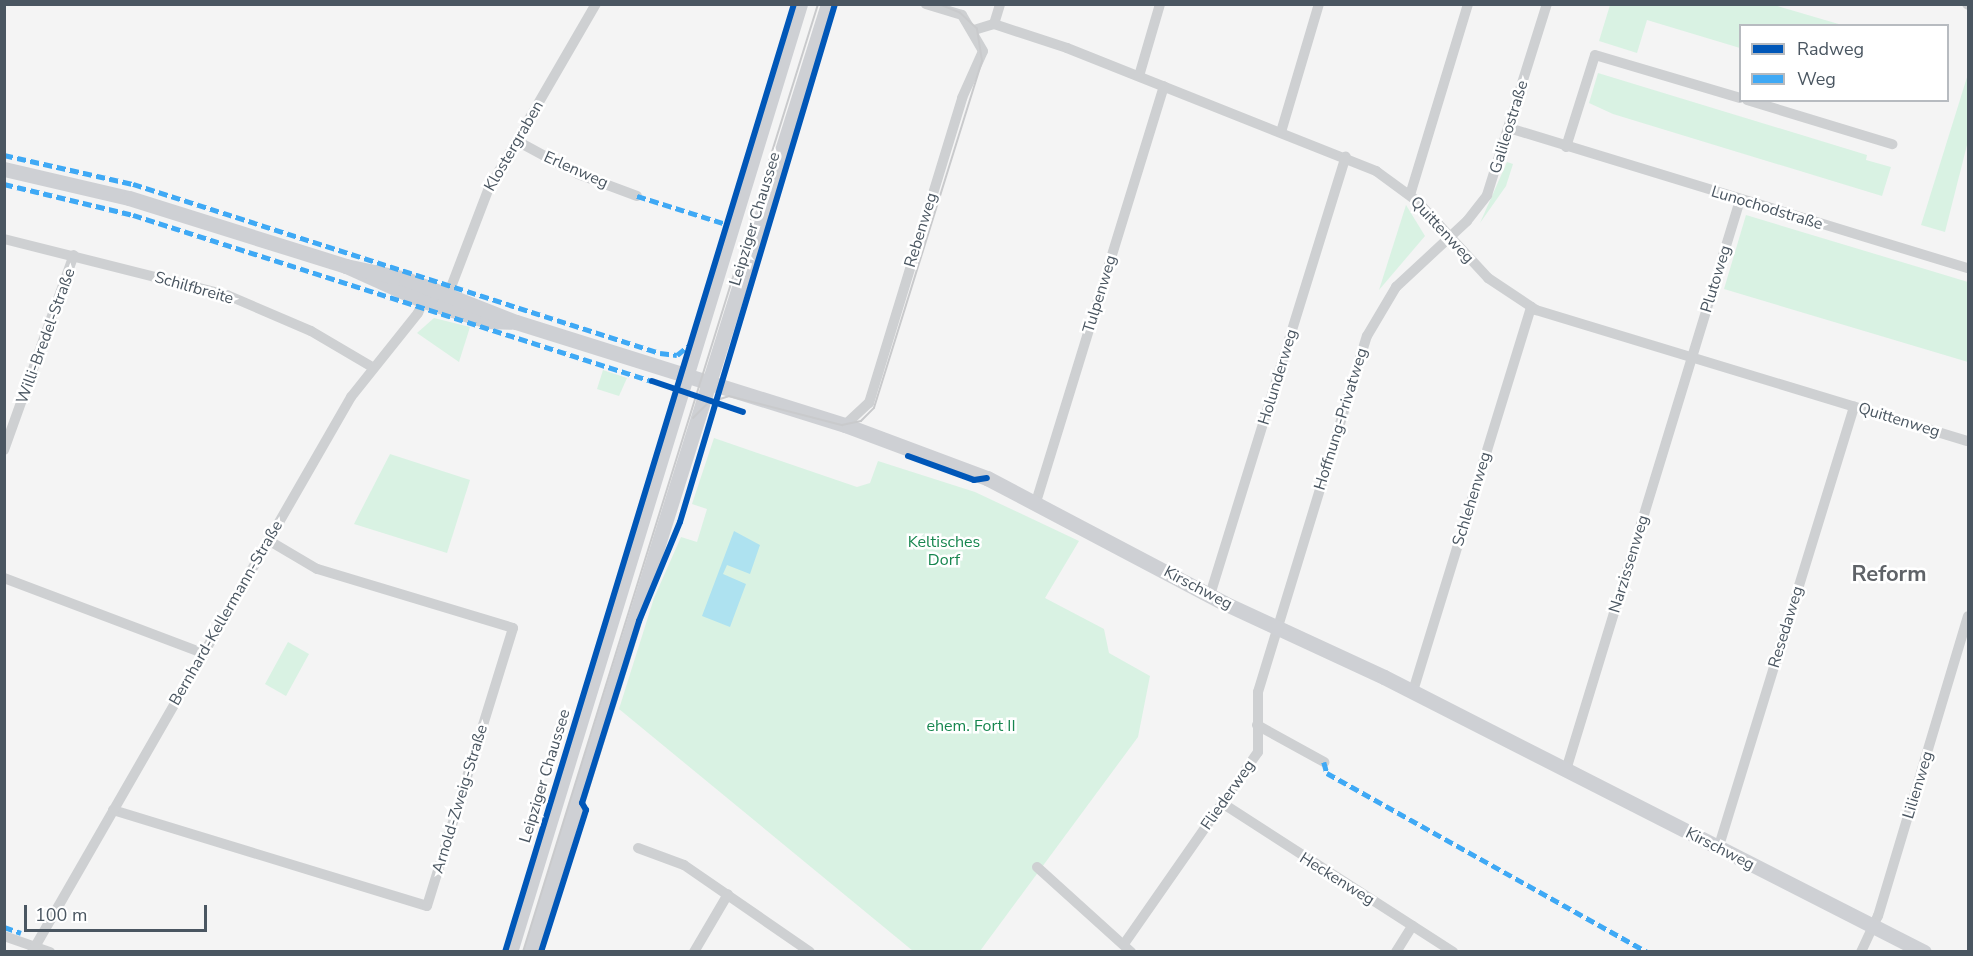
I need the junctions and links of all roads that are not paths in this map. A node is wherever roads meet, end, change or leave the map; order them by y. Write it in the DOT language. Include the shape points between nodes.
graph roads {
  1 [pos="596,4"];
  2 [pos="800,4"];
  3 [pos="828,4"];
  4 [pos="926,4"];
  5 [pos="1000,4"];
  6 [pos="1160,4"];
  7 [pos="1320,4"];
  8 [pos="1468,4"];
  9 [pos="1547,4"];
  10 [pos="994,24"];
  11 [pos="974,30"];
  12 [pos="1139,76"];
  13 [pos="1164,86"];
  14 [pos="1739,99"];
  15 [pos="1754,102"];
  16 [pos="1509,129"];
  17 [pos="1281,132"];
  18 [pos="517,141"];
  19 [pos="1892,144"];
  20 [pos="1566,147"];
  21 [pos="1346,157"];
  22 [pos="4,169"];
  23 [pos="1410,195"];
  24 [pos="637,196"];
  25 [pos="1740,200"];
  26 [pos="1449,237"];
  27 [pos="4,239"];
  28 [pos="74,255"];
  29 [pos="1968,268"];
  30 [pos="426,294"];
  31 [pos="448,295"];
  32 [pos="1531,307"];
  33 [pos="516,322"];
  34 [pos="1692,357"];
  35 [pos="372,367"];
  36 [pos="685,376"];
  37 [pos="711,385"];
  38 [pos="1854,406"];
  39 [pos="845,425"];
  40 [pos="1968,441"];
  41 [pos="4,450"];
  42 [pos="1036,502"];
  43 [pos="268,540"];
  44 [pos="4,579"];
  45 [pos="1210,595"];
  46 [pos="1968,616"];
  47 [pos="1278,627"];
  48 [pos="202,653"];
  49 [pos="1413,692"];
  50 [pos="1257,725"];
  51 [pos="1324,762"];
  52 [pos="1566,770"];
  53 [pos="1222,803"];
  54 [pos="113,810"];
  55 [pos="638,848"];
  56 [pos="1719,849"];
  57 [pos="1037,867"];
  58 [pos="728,894"];
  59 [pos="1412,926"];
  60 [pos="1873,929"];
  61 [pos="4,936"];
  62 [pos="1127,947"];
  63 [pos="34,948"];
  64 [pos="50,951"];
  65 [pos="510,951"];
  66 [pos="530,951"];
  67 [pos="694,951"];
  68 [pos="810,951"];
  69 [pos="1396,951"];
  70 [pos="1453,951"];
  71 [pos="1861,951"];
  72 [pos="1924,951"];
  1 -- 18 [label="street, Klostergraben"];
  2 -- 36 [label="main road, Leipziger Chaussee"];
  3 -- 37 [label="main road, Leipziger Chaussee"];
  4 -- 11 [label="street" via="962,15"];
  5 -- 10 [label="street"];
  6 -- 12 [label="street"];
  7 -- 17 [label="street"];
  8 -- 23 [label="street"];
  9 -- 16 [label="street, Galileostraße"];
  10 -- 11 [label="street"];
  10 -- 12 [label="street, Quittenweg"];
  11 -- 39 [label="street, Rebenweg" via="983,51 962,98 869,402"];
  12 -- 13 [label="street, Quittenweg"];
  13 -- 17 [label="street, Quittenweg"];
  13 -- 42 [label="street, Tulpenweg"];
  14 -- 20 [label="street" via="1596,55"];
  15 -- 19 [label="street"];
  16 -- 20 [label="street, Lunochodstraße"];
  16 -- 26 [label="street, Galileostraße" via="1487,195"];
  17 -- 21 [label="street, Quittenweg"];
  18 -- 24 [label="street, Erlenweg" via="578,174"];
  18 -- 31 [label="street, Klostergraben" via="471,225"];
  20 -- 25 [label="street, Lunochodstraße"];
  21 -- 23 [label="street, Quittenweg"];
  21 -- 45 [label="street, Holunderweg"];
  22 -- 30 [label="main road" via="129,198"];
  23 -- 26 [label="street, Quittenweg"];
  25 -- 29 [label="street, Lunochodstraße"];
  25 -- 34 [label="street, Plutoweg"];
  26 -- 32 [label="street, Quittenweg" via="1488,278"];
  26 -- 47 [label="street, Hoffnung-Privatweg" via="1396,287 1372,323"];
  27 -- 28 [label="street, Schilfbreite"];
  28 -- 35 [label="street, Schilfbreite" via="227,295 311,331"];
  28 -- 41 [label="street, Willi-Bredel-Straße"];
  30 -- 31 [label="main road"];
  30 -- 33 [label="main road" via="488,321"];
  30 -- 35 [label="street, Bernhard-Kellermann-Straße"];
  31 -- 33 [label="main road"];
  32 -- 34 [label="street, Quittenweg"];
  32 -- 49 [label="street, Schlehenweg"];
  33 -- 36 [label="main road"];
  34 -- 38 [label="street, Quittenweg"];
  34 -- 52 [label="street, Narzissenweg"];
  35 -- 43 [label="street, Bernhard-Kellermann-Straße"];
  36 -- 37 [label="main road"];
  36 -- 65 [label="main road, Leipziger Chaussee"];
  37 -- 39 [label="main road, Kirschweg"];
  37 -- 66 [label="main road, Leipziger Chaussee"];
  38 -- 40 [label="street, Quittenweg"];
  38 -- 56 [label="street, Resedaweg"];
  39 -- 42 [label="main road, Kirschweg"];
  42 -- 45 [label="main road, Kirschweg"];
  43 -- 48 [label="street, Bernhard-Kellermann-Straße"];
  43 -- 54 [label="street, Arnold-Zweig-Straße" via="317,569 513,628 427,906"];
  44 -- 48 [label="street"];
  45 -- 47 [label="main road, Kirschweg"];
  46 -- 60 [label="street, Lilienweg"];
  47 -- 49 [label="main road, Kirschweg"];
  47 -- 50 [label="street, Fliederweg" via="1257,698"];
  48 -- 54 [label="street, Bernhard-Kellermann-Straße"];
  49 -- 52 [label="main road, Kirschweg"];
  50 -- 51 [label="street"];
  50 -- 53 [label="street, Fliederweg" via="1259,750"];
  52 -- 56 [label="main road, Kirschweg"];
  53 -- 59 [label="street, Heckenweg"];
  53 -- 62 [label="street, Fliederweg"];
  54 -- 63 [label="street, Bernhard-Kellermann-Straße"];
  55 -- 58 [label="street" via="684,865"];
  56 -- 60 [label="main road, Kirschweg"];
  57 -- 62 [label="street"];
  58 -- 67 [label="street"];
  58 -- 68 [label="street"];
  59 -- 69 [label="street"];
  59 -- 70 [label="street, Heckenweg"];
  60 -- 71 [label="street, Lilienweg"];
  60 -- 72 [label="main road, Kirschweg"];
  61 -- 63 [label="street"];
  63 -- 64 [label="street"];
}
